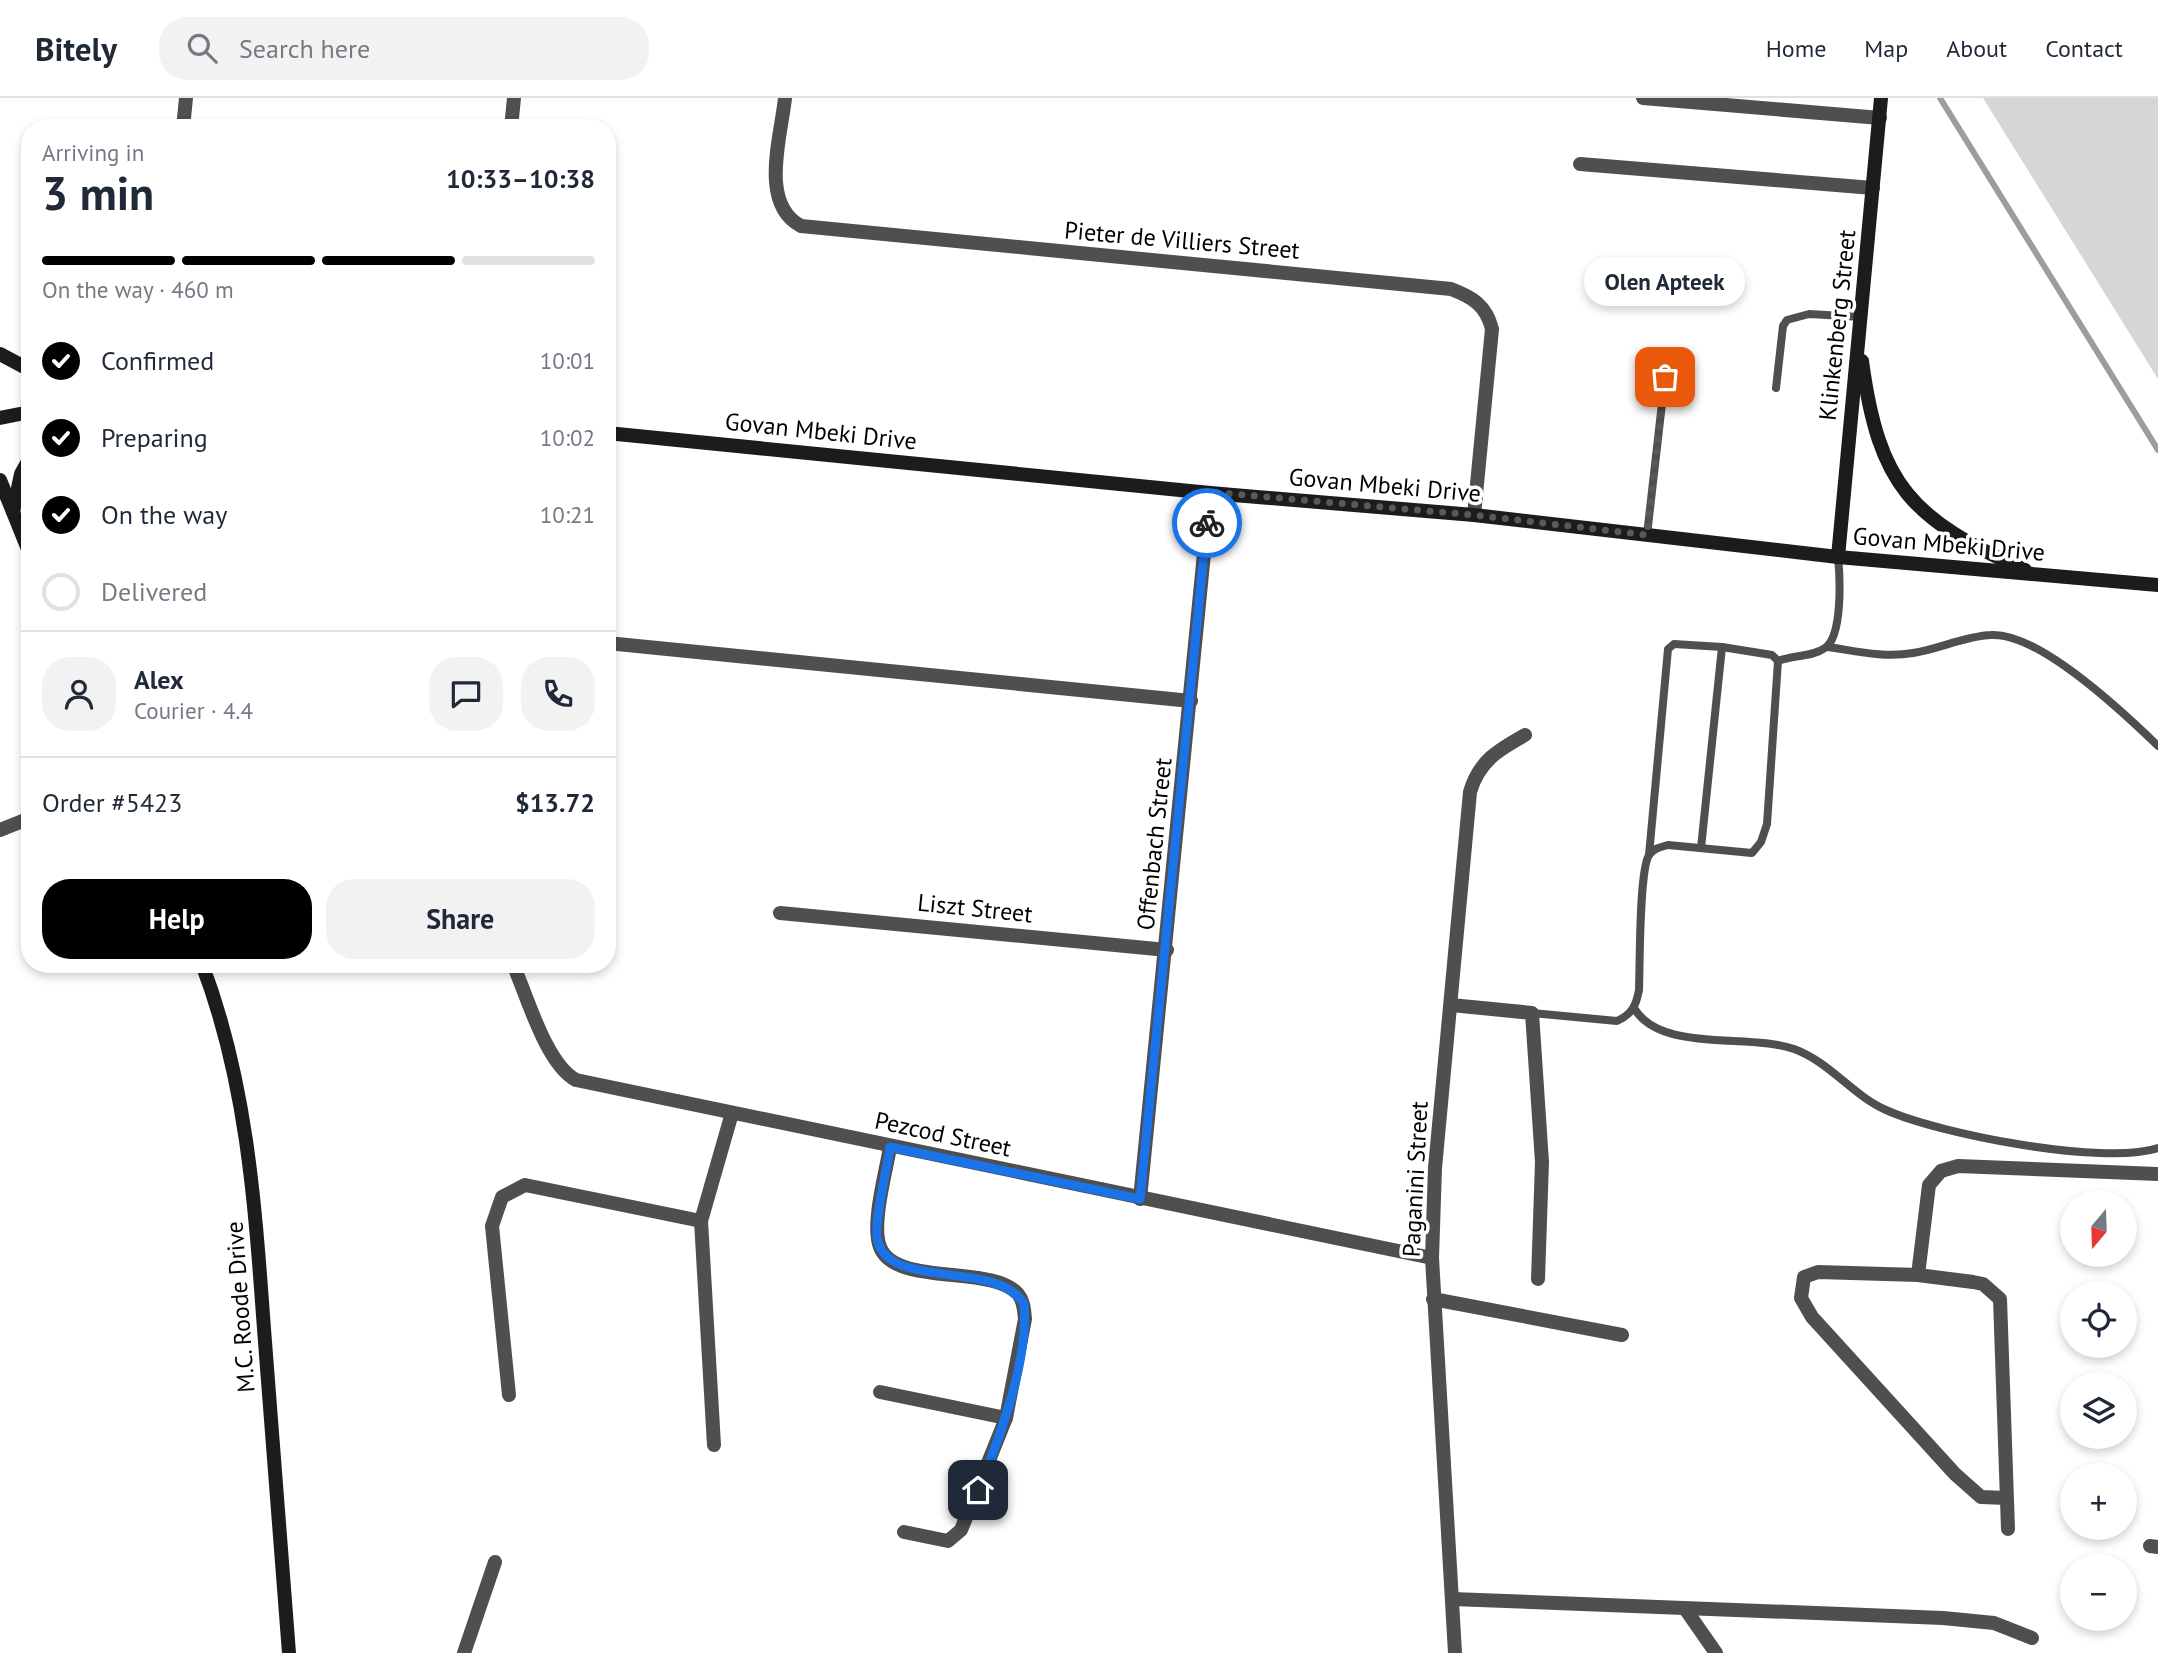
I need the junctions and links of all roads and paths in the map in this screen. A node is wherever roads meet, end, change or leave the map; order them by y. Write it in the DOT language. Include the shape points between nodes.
graph roads {
  1 [pos="186,98"];
  2 [pos="514,98"];
  3 [pos="785,98"];
  4 [pos="1643,98"];
  5 [pos="1881,98"];
  6 [pos="1880,118"];
  7 [pos="184,119"];
  8 [pos="512,119"];
  9 [pos="1580,164"];
  10 [pos="1873,188"];
  11 [pos="1861,317"];
  12 [pos="1859,342"];
  13 [pos="0,354"];
  14 [pos="21,365"];
  15 [pos="1665,377"];
  16 [pos="1776,388"];
  17 [pos="21,414"];
  18 [pos="0,418"];
  19 [pos="616,434"];
  20 [pos="21,474"];
  21 [pos="0,480"];
  22 [pos="1210,492"];
  23 [pos="13,512"];
  24 [pos="1474,515"];
  25 [pos="21,532"];
  26 [pos="1647,535"];
  27 [pos="1838,557"];
  28 [pos="2034,574"];
  29 [pos="2158,585"];
  30 [pos="616,644"];
  31 [pos="1722,647"];
  32 [pos="1828,647"];
  33 [pos="1778,661"];
  34 [pos="1191,701"];
  35 [pos="1525,734"];
  36 [pos="2158,746"];
  37 [pos="21,822"];
  38 [pos="0,830"];
  39 [pos="1701,848"];
  40 [pos="1649,855"];
  41 [pos="780,913"];
  42 [pos="1167,950"];
  43 [pos="205,973"];
  44 [pos="517,973"];
  45 [pos="1451,1005"];
  46 [pos="1634,1008"];
  47 [pos="1532,1013"];
  48 [pos="732,1113"];
  49 [pos="890,1147"];
  50 [pos="2158,1148"];
  51 [pos="2158,1174"];
  52 [pos="1140,1199"];
  53 [pos="701,1222"];
  54 [pos="1432,1258"];
  55 [pos="1918,1275"];
  56 [pos="1538,1279"];
  57 [pos="1433,1298"];
  58 [pos="1622,1335"];
  59 [pos="880,1392"];
  60 [pos="509,1395"];
  61 [pos="1006,1418"];
  62 [pos="713,1445"];
  63 [pos="2007,1499"];
  64 [pos="2008,1529"];
  65 [pos="904,1532"];
  66 [pos="495,1562"];
  67 [pos="1452,1599"];
  68 [pos="1686,1610"];
  69 [pos="2032,1638"];
  70 [pos="289,1653"];
  71 [pos="464,1653"];
  72 [pos="1455,1653"];
  73 [pos="1716,1653"];
  1 -- 7 [label="street"];
  2 -- 8 [label="street"];
  3 -- 24 [label="street, Pieter de Villiers Street" via="778,201 790,220 802,226 1437,287 1471,297 1488,316 1492,329"];
  4 -- 6 [label="street"];
  5 -- 6 [label="street, Klinkenberg Street"];
  6 -- 10 [label="street, Klinkenberg Street"];
  9 -- 10 [label="street"];
  10 -- 11 [label="street, Klinkenberg Street"];
  11 -- 12 [label="street, Klinkenberg Street"];
  11 -- 16 [label="lane" via="1809,314 1787,320"];
  12 -- 27 [label="street, Klinkenberg Street"];
  12 -- 28 [label="street" via="1876,435 1890,471 1908,498 1968,542"];
  13 -- 14 [label="street"];
  15 -- 26 [label="lane"];
  17 -- 18 [label="street"];
  19 -- 22 [label="street, Govan Mbeki Drive"];
  20 -- 23 [label="street"];
  21 -- 23 [label="street"];
  22 -- 24 [label="street, Govan Mbeki Drive"];
  22 -- 34 [label="street, Offenbach Street"];
  23 -- 25 [label="street"];
  24 -- 26 [label="street, Govan Mbeki Drive"];
  26 -- 27 [label="street, Govan Mbeki Drive"];
  27 -- 28 [label="street, Govan Mbeki Drive"];
  27 -- 32 [label="lane" via="1841,591"];
  28 -- 29 [label="street, Govan Mbeki Drive"];
  30 -- 34 [label="street"];
  31 -- 33 [label="lane" via="1772,655"];
  31 -- 39 [label="lane"];
  31 -- 40 [label="lane" via="1674,645 1668,649"];
  32 -- 33 [label="lane"];
  32 -- 36 [label="lane" via="1881,656 1993,634 2023,642 2040,649 2119,708"];
  33 -- 39 [label="lane" via="1767,824 1761,842 1752,853"];
  34 -- 42 [label="street, Offenbach Street"];
  35 -- 45 [label="street, Paganini Street" via="1490,754 1475,773"];
  37 -- 38 [label="street"];
  39 -- 40 [label="lane" via="1668,845"];
  40 -- 46 [label="lane"];
  41 -- 42 [label="street, Liszt Street"];
  42 -- 52 [label="street, Offenbach Street"];
  43 -- 70 [label="street, M.C. Roode Drive" via="229,1044 254,1197"];
  44 -- 48 [label="street, Pezcod Street" via="551,1053 566,1074 597,1086"];
  45 -- 47 [label="street"];
  45 -- 54 [label="street, Paganini Street" via="1435,1168"];
  46 -- 47 [label="lane" via="1617,1021"];
  46 -- 50 [label="lane" via="1640,1018 1662,1030 1794,1049 1834,1071 1888,1111 1942,1127 2022,1144 2112,1154"];
  47 -- 56 [label="street" via="1542,1162"];
  48 -- 49 [label="street, Pezcod Street"];
  48 -- 53 [label="street"];
  49 -- 52 [label="street, Pezcod Street"];
  49 -- 61 [label="street" via="877,1235 881,1250 899,1265 1009,1287 1024,1304 1022,1342"];
  51 -- 55 [label="street" via="1958,1166 1941,1171 1929,1185"];
  52 -- 54 [label="street, Pezcod Street"];
  53 -- 60 [label="street" via="525,1185 502,1197 492,1226"];
  53 -- 62 [label="street"];
  54 -- 57 [label="street, Paganini Street"];
  55 -- 63 [label="street" via="1983,1284 2000,1298"];
  55 -- 63 [label="street" via="1818,1272 1804,1277 1801,1298 1812,1317 1955,1474 1981,1497"];
  57 -- 58 [label="street"];
  57 -- 67 [label="street, Paganini Street"];
  59 -- 61 [label="street"];
  61 -- 65 [label="street" via="961,1530 948,1541"];
  63 -- 64 [label="street"];
  66 -- 71 [label="street"];
  67 -- 68 [label="street"];
  67 -- 72 [label="street, Paganini Street"];
  68 -- 69 [label="street" via="1943,1618 1994,1623"];
  68 -- 73 [label="street"];
}
